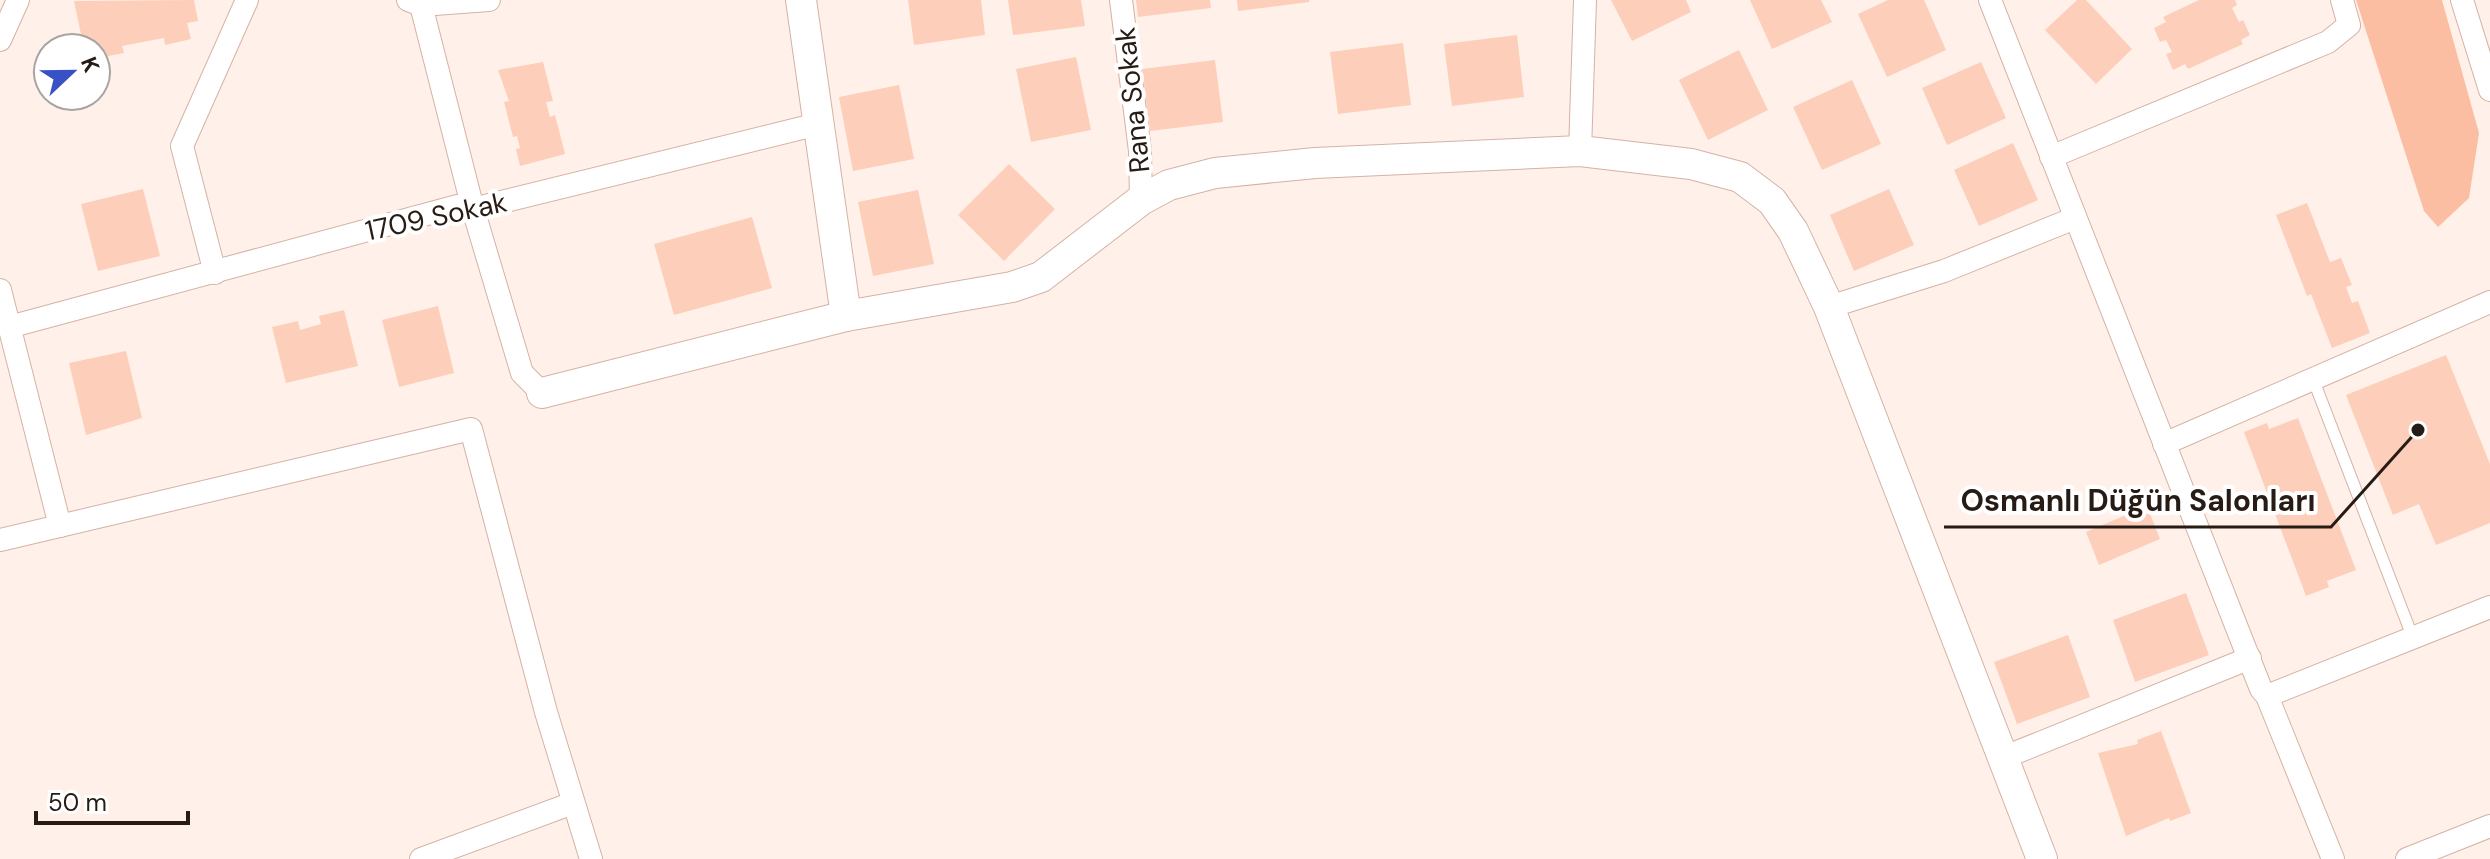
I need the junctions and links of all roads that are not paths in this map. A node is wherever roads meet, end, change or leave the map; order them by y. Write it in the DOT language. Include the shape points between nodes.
graph roads {
  1 [pos="18,0"];
  2 [pos="247,0"];
  3 [pos="489,0"];
  4 [pos="801,0"];
  5 [pos="1121,0"];
  6 [pos="1585,0"];
  7 [pos="1990,0"];
  8 [pos="2342,0"];
  9 [pos="2462,0"];
  10 [pos="414,2"];
  11 [pos="454,2"];
  12 [pos="0,40"];
  13 [pos="2490,90"];
  14 [pos="818,124"];
  15 [pos="1580,151"];
  16 [pos="2051,157"];
  17 [pos="1141,200"];
  18 [pos="473,209"];
  19 [pos="2075,218"];
  20 [pos="215,273"];
  21 [pos="0,290"];
  22 [pos="2490,302"];
  23 [pos="1829,307"];
  24 [pos="846,316"];
  25 [pos="9,327"];
  26 [pos="2313,379"];
  27 [pos="542,393"];
  28 [pos="2164,444"];
  29 [pos="60,526"];
  30 [pos="0,540"];
  31 [pos="2490,607"];
  32 [pos="2413,638"];
  33 [pos="2250,658"];
  34 [pos="2267,696"];
  35 [pos="2005,757"];
  36 [pos="573,803"];
  37 [pos="2490,826"];
  38 [pos="421,859"];
  39 [pos="591,859"];
  40 [pos="2042,859"];
  41 [pos="2333,859"];
  42 [pos="2407,859"];
  1 -- 12 [label="street"];
  2 -- 20 [label="street" via="182,146"];
  3 -- 11 [label="street"];
  4 -- 14 [label="street"];
  5 -- 17 [label="street, Rana Sokak"];
  6 -- 15 [label="street"];
  7 -- 16 [label="street"];
  8 -- 16 [label="street" via="2349,25 2328,42"];
  9 -- 13 [label="street"];
  10 -- 11 [label="street"];
  10 -- 18 [label="street"];
  14 -- 18 [label="street, 1709 Sokak"];
  14 -- 24 [label="street"];
  15 -- 17 [label="street" via="1215,173 1169,185"];
  15 -- 23 [label="street" via="1691,164 1740,177 1772,201 1793,231"];
  16 -- 19 [label="street"];
  17 -- 24 [label="street" via="1041,277 1012,287"];
  18 -- 20 [label="street, 1709 Sokak" via="457,206"];
  18 -- 27 [label="street" via="522,373"];
  19 -- 23 [label="street" via="1944,271"];
  19 -- 28 [label="street"];
  20 -- 25 [label="street, 1709 Sokak"];
  21 -- 25 [label="street"];
  22 -- 26 [label="street"];
  23 -- 35 [label="street"];
  24 -- 27 [label="street"];
  25 -- 29 [label="street"];
  26 -- 28 [label="street"];
  26 -- 32 [label="lane"];
  28 -- 33 [label="street"];
  29 -- 30 [label="street"];
  29 -- 36 [label="street" via="471,429"];
  31 -- 32 [label="street"];
  32 -- 34 [label="street"];
  33 -- 34 [label="street"];
  33 -- 35 [label="street"];
  34 -- 41 [label="street"];
  35 -- 40 [label="street"];
  36 -- 38 [label="street"];
  36 -- 39 [label="street"];
  37 -- 42 [label="street"];
}
